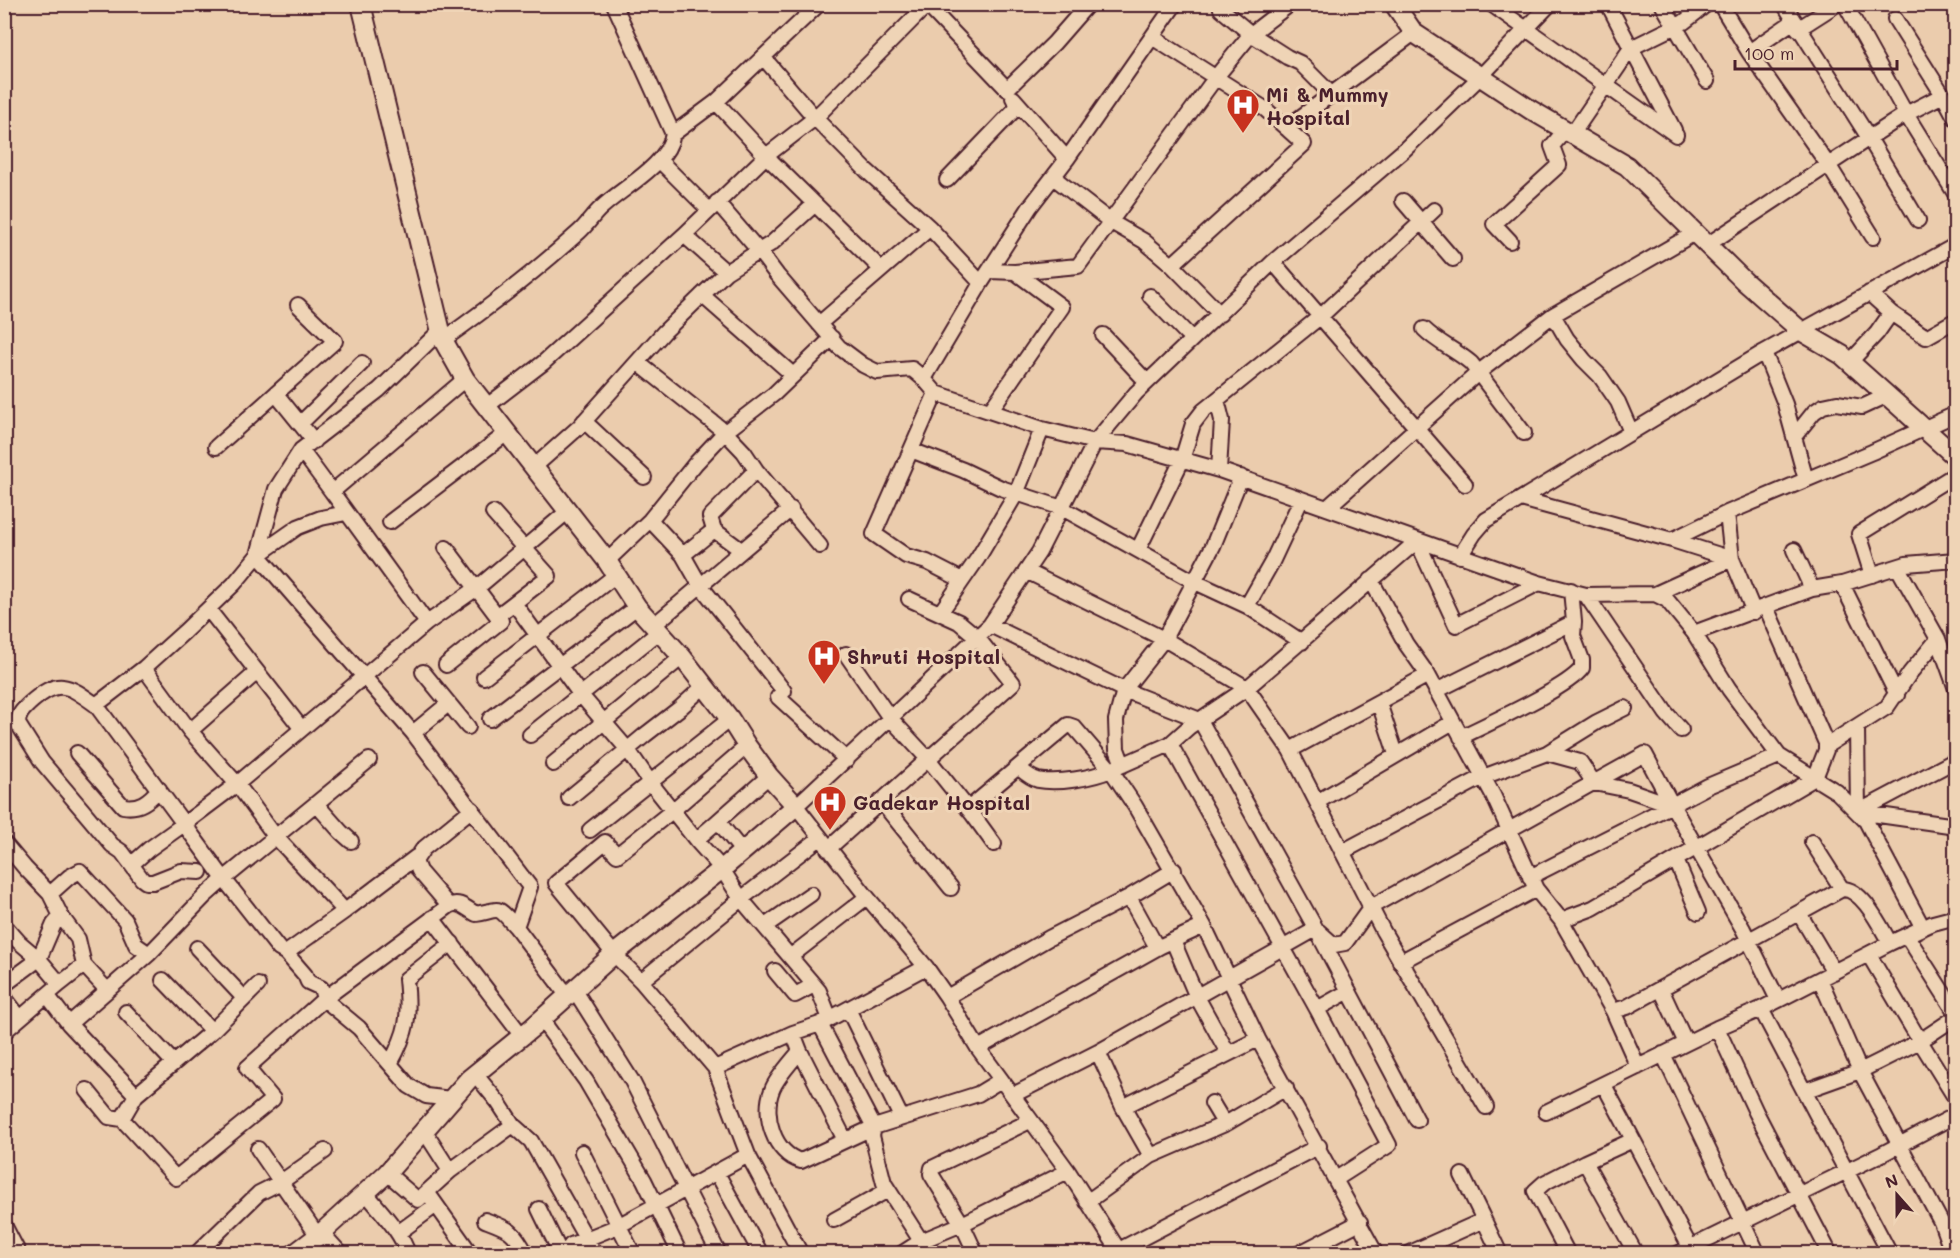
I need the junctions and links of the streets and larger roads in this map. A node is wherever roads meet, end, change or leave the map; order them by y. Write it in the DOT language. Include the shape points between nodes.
graph roads {
  1 [pos="361,4"];
  2 [pos="614,4"];
  3 [pos="819,4"];
  4 [pos="1088,4"];
  5 [pos="1175,4"];
  6 [pos="1290,4"];
  7 [pos="1394,4"];
  8 [pos="1491,4"];
  9 [pos="1550,4"];
  10 [pos="1608,4"];
  11 [pos="1662,4"];
  12 [pos="1707,4"];
  13 [pos="1720,4"];
  14 [pos="1784,4"];
  15 [pos="1837,4"];
  16 [pos="1845,4"];
  17 [pos="926,5"];
  18 [pos="1221,9"];
  19 [pos="1894,19"];
  20 [pos="1796,25"];
  21 [pos="1675,27"];
  22 [pos="1527,29"];
  23 [pos="1414,33"];
  24 [pos="1251,34"];
  25 [pos="1152,37"];
  26 [pos="1631,48"];
  27 [pos="1749,52"];
  28 [pos="763,57"];
  29 [pos="1216,77"];
  30 [pos="1480,77"];
  31 [pos="1707,81"];
  32 [pos="1607,85"];
  33 [pos="1007,89"];
  34 [pos="1331,94"];
  35 [pos="1943,96"];
  36 [pos="716,102"];
  37 [pos="1018,105"];
  38 [pos="1906,114"];
  39 [pos="815,118"];
  40 [pos="1956,119"];
  41 [pos="1286,128"];
  42 [pos="1570,131"];
  43 [pos="673,134"];
  44 [pos="1869,138"];
  45 [pos="766,156"];
  46 [pos="1067,159"];
  47 [pos="659,160"];
  48 [pos="1829,166"];
  49 [pos="1053,177"];
  50 [pos="947,180"];
  51 [pos="1956,195"];
  52 [pos="1403,201"];
  53 [pos="815,204"];
  54 [pos="713,206"];
  55 [pos="1434,210"];
  56 [pos="1918,220"];
  57 [pos="1422,221"];
  58 [pos="1111,222"];
  59 [pos="930,228"];
  60 [pos="684,235"];
  61 [pos="1873,237"];
  62 [pos="1701,239"];
  63 [pos="1510,241"];
  64 [pos="1956,245"];
  65 [pos="759,252"];
  66 [pos="1453,259"];
  67 [pos="1273,262"];
  68 [pos="1172,265"];
  69 [pos="882,269"];
  70 [pos="990,271"];
  71 [pos="726,272"];
  72 [pos="1016,272"];
  73 [pos="981,283"];
  74 [pos="1869,293"];
  75 [pos="702,295"];
  76 [pos="1150,296"];
  77 [pos="298,305"];
  78 [pos="1891,313"];
  79 [pos="1220,314"];
  80 [pos="1552,315"];
  81 [pos="1321,316"];
  82 [pos="1956,320"];
  83 [pos="819,324"];
  84 [pos="1424,329"];
  85 [pos="1802,331"];
  86 [pos="442,335"];
  87 [pos="1103,335"];
  88 [pos="832,338"];
  89 [pos="1192,339"];
  90 [pos="1764,352"];
  91 [pos="637,362"];
  92 [pos="362,363"];
  93 [pos="1849,363"];
  94 [pos="1479,372"];
  95 [pos="794,375"];
  96 [pos="465,379"];
  97 [pos="924,379"];
  98 [pos="1147,382"];
  99 [pos="936,393"];
  100 [pos="276,394"];
  101 [pos="1888,395"];
  102 [pos="1217,400"];
  103 [pos="488,406"];
  104 [pos="990,411"];
  105 [pos="1956,414"];
  106 [pos="584,421"];
  107 [pos="300,423"];
  108 [pos="1416,426"];
  109 [pos="1923,428"];
  110 [pos="1042,429"];
  111 [pos="725,432"];
  112 [pos="1631,432"];
  113 [pos="507,433"];
  114 [pos="1524,433"];
  115 [pos="1794,437"];
  116 [pos="314,441"];
  117 [pos="1095,442"];
  118 [pos="216,447"];
  119 [pos="301,450"];
  120 [pos="911,450"];
  121 [pos="1956,457"];
  122 [pos="1182,460"];
  123 [pos="534,467"];
  124 [pos="756,470"];
  125 [pos="1219,470"];
  126 [pos="1956,474"];
  127 [pos="644,477"];
  128 [pos="1241,477"];
  129 [pos="1806,480"];
  130 [pos="1465,484"];
  131 [pos="332,492"];
  132 [pos="1016,494"];
  133 [pos="1521,499"];
  134 [pos="1301,500"];
  135 [pos="1328,507"];
  136 [pos="1062,508"];
  137 [pos="791,509"];
  138 [pos="567,512"];
  139 [pos="346,513"];
  140 [pos="493,513"];
  141 [pos="1727,513"];
  142 [pos="650,520"];
  143 [pos="390,522"];
  144 [pos="714,530"];
  145 [pos="1672,540"];
  146 [pos="1417,541"];
  147 [pos="820,546"];
  148 [pos="446,548"];
  149 [pos="526,549"];
  150 [pos="741,550"];
  151 [pos="1138,550"];
  152 [pos="1794,550"];
  153 [pos="258,555"];
  154 [pos="683,555"];
  155 [pos="1460,556"];
  156 [pos="1732,560"];
  157 [pos="1956,560"];
  158 [pos="611,568"];
  159 [pos="1898,568"];
  160 [pos="1026,571"];
  161 [pos="1872,574"];
  162 [pos="962,580"];
  163 [pos="1371,580"];
  164 [pos="1193,581"];
  165 [pos="1539,583"];
  166 [pos="1842,584"];
  167 [pos="700,585"];
  168 [pos="477,588"];
  169 [pos="1812,589"];
  170 [pos="1571,590"];
  171 [pos="1654,594"];
  172 [pos="1586,596"];
  173 [pos="909,599"];
  174 [pos="513,603"];
  175 [pos="1247,606"];
  176 [pos="637,607"];
  177 [pos="208,609"];
  178 [pos="1760,609"];
  179 [pos="940,613"];
  180 [pos="496,616"];
  181 [pos="1574,622"];
  182 [pos="427,623"];
  183 [pos="990,625"];
  184 [pos="656,629"];
  185 [pos="1694,633"];
  186 [pos="538,636"];
  187 [pos="977,637"];
  188 [pos="1164,639"];
  189 [pos="1938,639"];
  190 [pos="1302,642"];
  191 [pos="846,654"];
  192 [pos="682,657"];
  193 [pos="446,665"];
  194 [pos="559,666"];
  195 [pos="144,668"];
  196 [pos="257,672"];
  197 [pos="423,672"];
  198 [pos="1428,675"];
  199 [pos="364,676"];
  200 [pos="484,677"];
  201 [pos="704,686"];
  202 [pos="1247,688"];
  203 [pos="1956,689"];
  204 [pos="1124,690"];
  205 [pos="1436,691"];
  206 [pos="580,694"];
  207 [pos="1897,695"];
  208 [pos="1379,703"];
  209 [pos="448,704"];
  210 [pos="96,705"];
  211 [pos="1625,708"];
  212 [pos="890,718"];
  213 [pos="490,719"];
  214 [pos="730,719"];
  215 [pos="1200,720"];
  216 [pos="605,722"];
  217 [pos="1453,722"];
  218 [pos="468,727"];
  219 [pos="1857,727"];
  220 [pos="302,729"];
  221 [pos="190,730"];
  222 [pos="1681,730"];
  223 [pos="413,733"];
  224 [pos="1578,734"];
  225 [pos="530,735"];
  226 [pos="1461,737"];
  227 [pos="1170,744"];
  228 [pos="747,746"];
  229 [pos="1826,746"];
  230 [pos="628,750"];
  231 [pos="1290,750"];
  232 [pos="77,753"];
  233 [pos="1547,753"];
  234 [pos="1396,754"];
  235 [pos="1779,756"];
  236 [pos="847,759"];
  237 [pos="369,760"];
  238 [pos="928,760"];
  239 [pos="1956,760"];
  240 [pos="1580,762"];
  241 [pos="553,764"];
  242 [pos="1018,767"];
  243 [pos="1117,768"];
  244 [pos="769,776"];
  245 [pos="1483,777"];
  246 [pos="1815,778"];
  247 [pos="650,782"];
  248 [pos="1594,783"];
  249 [pos="237,784"];
  250 [pos="159,789"];
  251 [pos="569,798"];
  252 [pos="881,801"];
  253 [pos="1317,802"];
  254 [pos="317,805"];
  255 [pos="1672,805"];
  256 [pos="796,806"];
  257 [pos="472,809"];
  258 [pos="968,809"];
  259 [pos="672,811"];
  260 [pos="1858,812"];
  261 [pos="718,821"];
  262 [pos="184,824"];
  263 [pos="1956,826"];
  264 [pos="590,830"];
  265 [pos="1509,831"];
  266 [pos="275,836"];
  267 [pos="696,840"];
  268 [pos="351,841"];
  269 [pos="1812,842"];
  270 [pos="4,843"];
  271 [pos="824,844"];
  272 [pos="994,844"];
  273 [pos="1697,848"];
  274 [pos="742,851"];
  275 [pos="1342,852"];
  276 [pos="208,855"];
  277 [pos="416,857"];
  278 [pos="1676,860"];
  279 [pos="132,864"];
  280 [pos="722,869"];
  281 [pos="1174,870"];
  282 [pos="200,872"];
  283 [pos="224,879"];
  284 [pos="1533,883"];
  285 [pos="951,888"];
  286 [pos="1842,889"];
  287 [pos="50,894"];
  288 [pos="811,894"];
  289 [pos="205,896"];
  290 [pos="867,897"];
  291 [pos="1129,897"];
  292 [pos="741,899"];
  293 [pos="449,906"];
  294 [pos="1371,907"];
  295 [pos="345,911"];
  296 [pos="1698,912"];
  297 [pos="1799,913"];
  298 [pos="61,916"];
  299 [pos="432,918"];
  300 [pos="1561,920"];
  301 [pos="1954,920"];
  302 [pos="4,925"];
  303 [pos="765,926"];
  304 [pos="1204,926"];
  305 [pos="516,927"];
  306 [pos="1923,928"];
  307 [pos="1316,929"];
  308 [pos="1907,936"];
  309 [pos="1749,941"];
  310 [pos="452,943"];
  311 [pos="1890,943"];
  312 [pos="1167,944"];
  313 [pos="1283,947"];
  314 [pos="197,948"];
  315 [pos="286,953"];
  316 [pos="148,954"];
  317 [pos="614,954"];
  318 [pos="1869,955"];
  319 [pos="791,956"];
  320 [pos="39,959"];
  321 [pos="1400,962"];
  322 [pos="84,965"];
  323 [pos="926,967"];
  324 [pos="775,971"];
  325 [pos="1834,972"];
  326 [pos="1227,977"];
  327 [pos="1820,979"];
  328 [pos="163,980"];
  329 [pos="641,981"];
  330 [pos="60,984"];
  331 [pos="4,985"];
  332 [pos="258,985"];
  333 [pos="814,985"];
  334 [pos="1661,989"];
  335 [pos="106,990"];
  336 [pos="571,992"];
  337 [pos="1349,992"];
  338 [pos="47,995"];
  339 [pos="1196,995"];
  340 [pos="4,997"];
  341 [pos="947,997"];
  342 [pos="244,998"];
  343 [pos="324,999"];
  344 [pos="1779,1000"];
  345 [pos="848,1009"];
  346 [pos="1317,1009"];
  347 [pos="1761,1009"];
  348 [pos="1613,1011"];
  349 [pos="126,1012"];
  350 [pos="1956,1015"];
  351 [pos="20,1018"];
  352 [pos="541,1019"];
  353 [pos="825,1021"];
  354 [pos="69,1024"];
  355 [pos="1717,1028"];
  356 [pos="212,1030"];
  357 [pos="4,1032"];
  358 [pos="793,1033"];
  359 [pos="522,1036"];
  360 [pos="1258,1039"];
  361 [pos="1920,1041"];
  362 [pos="1686,1043"];
  363 [pos="978,1048"];
  364 [pos="800,1051"];
  365 [pos="1098,1052"];
  366 [pos="1228,1053"];
  367 [pos="1663,1054"];
  368 [pos="174,1063"];
  369 [pos="390,1064"];
  370 [pos="715,1068"];
  371 [pos="1638,1068"];
  372 [pos="1860,1071"];
  373 [pos="475,1074"];
  374 [pos="1000,1080"];
  375 [pos="1604,1085"];
  376 [pos="1286,1088"];
  377 [pos="87,1090"];
  378 [pos="1804,1091"];
  379 [pos="136,1095"];
  380 [pos="1013,1095"];
  381 [pos="451,1099"];
  382 [pos="1956,1099"];
  383 [pos="1212,1103"];
  384 [pos="1123,1107"];
  385 [pos="1486,1107"];
  386 [pos="1546,1112"];
  387 [pos="1956,1115"];
  388 [pos="901,1117"];
  389 [pos="122,1119"];
  390 [pos="1030,1120"];
  391 [pos="1417,1120"];
  392 [pos="1227,1123"];
  393 [pos="513,1125"];
  394 [pos="874,1127"];
  395 [pos="423,1129"];
  396 [pos="845,1140"];
  397 [pos="1633,1140"];
  398 [pos="1898,1145"];
  399 [pos="1319,1146"];
  400 [pos="258,1149"];
  401 [pos="325,1151"];
  402 [pos="582,1152"];
  403 [pos="748,1155"];
  404 [pos="1151,1156"];
  405 [pos="1585,1162"];
  406 [pos="450,1171"];
  407 [pos="1068,1171"];
  408 [pos="1847,1171"];
  409 [pos="387,1173"];
  410 [pos="717,1173"];
  411 [pos="1462,1175"];
  412 [pos="1336,1179"];
  413 [pos="281,1182"];
  414 [pos="686,1189"];
  415 [pos="888,1190"];
  416 [pos="366,1192"];
  417 [pos="427,1192"];
  418 [pos="1799,1193"];
  419 [pos="1087,1202"];
  420 [pos="436,1205"];
  421 [pos="656,1205"];
  422 [pos="539,1209"];
  423 [pos="485,1220"];
  424 [pos="834,1220"];
  425 [pos="1484,1220"];
  426 [pos="1742,1221"];
  427 [pos="1360,1222"];
  428 [pos="962,1224"];
  429 [pos="4,1225"];
  430 [pos="618,1226"];
  431 [pos="398,1233"];
  432 [pos="320,1234"];
  433 [pos="588,1239"];
  434 [pos="921,1241"];
  435 [pos="1690,1247"];
  436 [pos="1950,1247"];
  437 [pos="1120,1252"];
  438 [pos="19,1254"];
  439 [pos="196,1254"];
  440 [pos="294,1254"];
  441 [pos="341,1254"];
  442 [pos="408,1254"];
  443 [pos="471,1254"];
  444 [pos="526,1254"];
  445 [pos="563,1254"];
  446 [pos="595,1254"];
  447 [pos="633,1254"];
  448 [pos="680,1254"];
  449 [pos="719,1254"];
  450 [pos="761,1254"];
  451 [pos="801,1254"];
  452 [pos="901,1254"];
  453 [pos="976,1254"];
  454 [pos="1298,1254"];
  455 [pos="1376,1254"];
  456 [pos="1408,1254"];
  457 [pos="1500,1254"];
  458 [pos="1568,1254"];
  459 [pos="1636,1254"];
  460 [pos="1677,1254"];
  461 [pos="1758,1254"];
  462 [pos="1830,1254"];
  463 [pos="1890,1254"];
  1 -- 86 [label="street"];
  2 -- 43 [label="street"];
  3 -- 28 [label="street"];
  4 -- 33 [label="street"];
  5 -- 25 [label="street"];
  6 -- 24 [label="street"];
  7 -- 23 [label="street"];
  8 -- 22 [label="street"];
  9 -- 22 [label="street"];
  10 -- 26 [label="street"];
  11 -- 21 [label="street"];
  12 -- 21 [label="street"];
  13 -- 27 [label="street"];
  14 -- 20 [label="street"];
  15 -- 20 [label="street"];
  16 -- 38 [label="street"];
  17 -- 33 [label="street"];
  17 -- 39 [label="street"];
  18 -- 24 [label="street"];
  19 -- 35 [label="street"];
  20 -- 27 [label="street"];
  20 -- 44 [label="street"];
  21 -- 26 [label="street"];
  21 -- 31 [label="street"];
  22 -- 30 [label="street"];
  22 -- 32 [label="street"];
  23 -- 30 [label="street"];
  23 -- 34 [label="street"];
  24 -- 29 [label="street"];
  24 -- 34 [label="street" via="1300,63"];
  25 -- 29 [label="street"];
  25 -- 46 [label="street"];
  26 -- 32 [label="street"];
  26 -- 32 [label="street" via="1676,135"];
  27 -- 48 [label="street"];
  28 -- 36 [label="street"];
  28 -- 39 [label="street"];
  29 -- 41 [label="street"];
  29 -- 58 [label="street"];
  30 -- 42 [label="street"];
  30 -- 67 [label="street" via="1404,150"];
  32 -- 42 [label="street"];
  33 -- 37 [label="street"];
  34 -- 41 [label="street"];
  35 -- 38 [label="street"];
  35 -- 40 [label="street"];
  36 -- 43 [label="street"];
  36 -- 45 [label="street"];
  37 -- 46 [label="street"];
  37 -- 50 [label="street"];
  38 -- 44 [label="street"];
  38 -- 51 [label="street"];
  39 -- 45 [label="street"];
  39 -- 59 [label="street"];
  41 -- 68 [label="street" via="1304,144"];
  42 -- 62 [label="street" via="1627,166"];
  42 -- 63 [label="street" via="1552,146 1559,165 1494,224"];
  43 -- 47 [label="street" via="671,146"];
  44 -- 48 [label="street"];
  44 -- 56 [label="street"];
  45 -- 53 [label="street"];
  45 -- 54 [label="street"];
  46 -- 49 [label="street"];
  47 -- 54 [label="street"];
  47 -- 86 [label="street" via="493,305"];
  48 -- 61 [label="street"];
  48 -- 62 [label="street"];
  49 -- 58 [label="street"];
  49 -- 70 [label="street"];
  52 -- 57 [label="street"];
  53 -- 65 [label="street"];
  53 -- 69 [label="street"];
  54 -- 60 [label="street"];
  54 -- 65 [label="street"];
  55 -- 57 [label="street"];
  57 -- 66 [label="street"];
  57 -- 81 [label="street"];
  58 -- 68 [label="street" via="1144,241"];
  58 -- 72 [label="street" via="1078,266"];
  59 -- 69 [label="street"];
  59 -- 73 [label="street"];
  60 -- 71 [label="street"];
  60 -- 103 [label="street" via="543,363"];
  62 -- 80 [label="street"];
  62 -- 85 [label="street"];
  64 -- 74 [label="street"];
  65 -- 71 [label="street"];
  65 -- 83 [label="street"];
  67 -- 79 [label="street"];
  67 -- 81 [label="street"];
  68 -- 79 [label="street"];
  69 -- 83 [label="street"];
  70 -- 72 [label="street"];
  70 -- 73 [label="street"];
  71 -- 75 [label="street"];
  72 -- 104 [label="street" via="1062,307"];
  73 -- 97 [label="street"];
  74 -- 78 [label="street"];
  74 -- 85 [label="street"];
  75 -- 91 [label="street"];
  75 -- 95 [label="street"];
  76 -- 89 [label="street"];
  77 -- 100 [label="street" via="335,341"];
  78 -- 82 [label="street" via="1926,337"];
  78 -- 93 [label="street"];
  79 -- 89 [label="street"];
  80 -- 94 [label="street"];
  80 -- 112 [label="street" via="1618,402"];
  81 -- 102 [label="street"];
  81 -- 108 [label="street"];
  83 -- 88 [label="street"];
  84 -- 94 [label="street"];
  85 -- 90 [label="street"];
  85 -- 93 [label="street"];
  86 -- 96 [label="street"];
  86 -- 116 [label="street"];
  87 -- 98 [label="street"];
  88 -- 95 [label="street"];
  88 -- 97 [label="street" via="863,365 878,372 912,369"];
  89 -- 98 [label="street"];
  90 -- 112 [label="street"];
  90 -- 115 [label="street"];
  91 -- 106 [label="street"];
  91 -- 111 [label="street"];
  92 -- 107 [label="street"];
  93 -- 101 [label="street"];
  94 -- 108 [label="street"];
  94 -- 114 [label="street"];
  95 -- 111 [label="street"];
  96 -- 103 [label="street"];
  96 -- 131 [label="street"];
  97 -- 99 [label="street"];
  98 -- 117 [label="street"];
  99 -- 104 [label="street"];
  99 -- 120 [label="street"];
  100 -- 107 [label="street"];
  100 -- 118 [label="street"];
  101 -- 109 [label="street"];
  101 -- 115 [label="street" via="1862,407 1837,403 1823,406"];
  102 -- 122 [label="street" via="1193,424"];
  102 -- 125 [label="street" via="1222,420"];
  103 -- 113 [label="street"];
  104 -- 110 [label="street"];
  105 -- 109 [label="street"];
  106 -- 123 [label="street"];
  106 -- 127 [label="street"];
  107 -- 116 [label="street"];
  108 -- 130 [label="street"];
  108 -- 135 [label="street"];
  109 -- 121 [label="street"];
  109 -- 129 [label="street"];
  110 -- 117 [label="street"];
  110 -- 132 [label="street"];
  111 -- 124 [label="street"];
  111 -- 142 [label="street"];
  112 -- 133 [label="street"];
  113 -- 123 [label="street"];
  113 -- 143 [label="street"];
  115 -- 129 [label="street"];
  116 -- 119 [label="street"];
  117 -- 122 [label="street" via="1127,444"];
  117 -- 136 [label="street"];
  119 -- 131 [label="street"];
  119 -- 153 [label="street" via="276,489"];
  120 -- 132 [label="street"];
  120 -- 162 [label="street" via="873,534 906,556"];
  122 -- 125 [label="street"];
  122 -- 151 [label="street"];
  123 -- 138 [label="street"];
  124 -- 137 [label="street"];
  124 -- 144 [label="street" via="710,517"];
  125 -- 128 [label="street"];
  126 -- 161 [label="street" via="1859,534"];
  128 -- 134 [label="street"];
  128 -- 164 [label="street" via="1213,546"];
  129 -- 141 [label="street"];
  131 -- 139 [label="street"];
  132 -- 136 [label="street"];
  132 -- 162 [label="street"];
  133 -- 145 [label="street"];
  133 -- 155 [label="street" via="1486,520"];
  134 -- 135 [label="street"];
  134 -- 175 [label="street"];
  135 -- 146 [label="street"];
  136 -- 151 [label="street"];
  136 -- 160 [label="street"];
  137 -- 147 [label="street"];
  137 -- 150 [label="street"];
  138 -- 149 [label="street"];
  138 -- 158 [label="street"];
  139 -- 153 [label="street" via="298,527"];
  139 -- 182 [label="street"];
  140 -- 149 [label="street"];
  141 -- 145 [label="street"];
  141 -- 156 [label="street"];
  142 -- 154 [label="street"];
  142 -- 158 [label="street"];
  144 -- 150 [label="street"];
  144 -- 154 [label="street"];
  145 -- 156 [label="street"];
  146 -- 155 [label="street"];
  146 -- 163 [label="street"];
  146 -- 165 [label="street" via="1456,626"];
  148 -- 168 [label="street"];
  149 -- 168 [label="street"];
  149 -- 174 [label="street" via="549,576"];
  150 -- 167 [label="street"];
  151 -- 164 [label="street"];
  152 -- 169 [label="street"];
  153 -- 177 [label="street"];
  153 -- 199 [label="street"];
  154 -- 167 [label="street"];
  155 -- 165 [label="street"];
  156 -- 171 [label="street"];
  156 -- 178 [label="street"];
  157 -- 159 [label="street" via="1934,560"];
  158 -- 176 [label="street"];
  158 -- 186 [label="street"];
  159 -- 161 [label="street"];
  159 -- 189 [label="street"];
  160 -- 183 [label="street"];
  160 -- 188 [label="street"];
  161 -- 166 [label="street"];
  162 -- 179 [label="street"];
  163 -- 190 [label="street"];
  163 -- 198 [label="street"];
  164 -- 175 [label="street"];
  164 -- 188 [label="street"];
  165 -- 170 [label="street"];
  166 -- 169 [label="street"];
  166 -- 207 [label="street"];
  167 -- 184 [label="street"];
  167 -- 236 [label="street" via="784,691 778,697"];
  168 -- 180 [label="street"];
  168 -- 182 [label="street"];
  169 -- 178 [label="street"];
  170 -- 172 [label="street"];
  170 -- 181 [label="street"];
  171 -- 172 [label="street"];
  171 -- 185 [label="street" via="1668,600"];
  172 -- 222 [label="street"];
  173 -- 179 [label="street"];
  174 -- 180 [label="street"];
  174 -- 186 [label="street"];
  175 -- 190 [label="street"];
  176 -- 184 [label="street"];
  176 -- 194 [label="street"];
  177 -- 195 [label="street"];
  177 -- 196 [label="street"];
  178 -- 185 [label="street"];
  178 -- 229 [label="street"];
  179 -- 187 [label="street"];
  180 -- 193 [label="street" via="501,621"];
  181 -- 205 [label="street"];
  181 -- 226 [label="street" via="1573,636 1582,660 1578,674"];
  182 -- 199 [label="street"];
  183 -- 187 [label="street"];
  183 -- 204 [label="street"];
  184 -- 192 [label="street"];
  184 -- 206 [label="street"];
  185 -- 235 [label="street" via="1729,689"];
  186 -- 194 [label="street"];
  186 -- 200 [label="street"];
  187 -- 212 [label="street"];
  187 -- 238 [label="street" via="1013,683"];
  188 -- 202 [label="street"];
  188 -- 204 [label="street"];
  189 -- 203 [label="street"];
  189 -- 207 [label="street"];
  190 -- 202 [label="street"];
  191 -- 212 [label="street"];
  192 -- 201 [label="street"];
  192 -- 216 [label="street"];
  194 -- 206 [label="street"];
  194 -- 213 [label="street"];
  195 -- 210 [label="street"];
  195 -- 221 [label="street"];
  196 -- 220 [label="street"];
  196 -- 221 [label="street"];
  197 -- 209 [label="street"];
  198 -- 205 [label="street"];
  198 -- 208 [label="street"];
  199 -- 220 [label="street"];
  199 -- 223 [label="street"];
  201 -- 214 [label="street"];
  201 -- 230 [label="street"];
  202 -- 215 [label="street"];
  202 -- 231 [label="street"];
  204 -- 215 [label="street"];
  204 -- 243 [label="street" via="1116,720"];
  205 -- 217 [label="street"];
  206 -- 216 [label="street"];
  206 -- 225 [label="street"];
  207 -- 219 [label="street" via="1887,707"];
  208 -- 231 [label="street"];
  208 -- 234 [label="street"];
  209 -- 218 [label="street"];
  209 -- 223 [label="street"];
  210 -- 250 [label="street"];
  210 -- 279 [label="street" via="67,687 57,686 22,710 18,723 42,762"];
  211 -- 224 [label="street"];
  212 -- 236 [label="street"];
  212 -- 238 [label="street"];
  214 -- 228 [label="street"];
  214 -- 247 [label="street"];
  215 -- 227 [label="street"];
  215 -- 307 [label="street"];
  216 -- 230 [label="street"];
  216 -- 241 [label="street"];
  217 -- 226 [label="street"];
  217 -- 234 [label="street"];
  219 -- 229 [label="street"];
  219 -- 260 [label="street"];
  220 -- 249 [label="street"];
  221 -- 249 [label="street"];
  223 -- 257 [label="street"];
  224 -- 233 [label="street"];
  224 -- 240 [label="street"];
  226 -- 245 [label="street"];
  227 -- 243 [label="street"];
  227 -- 313 [label="street"];
  228 -- 244 [label="street"];
  228 -- 259 [label="street"];
  229 -- 246 [label="street"];
  230 -- 247 [label="street"];
  230 -- 251 [label="street"];
  231 -- 253 [label="street"];
  232 -- 250 [label="street" via="123,806 148,802"];
  233 -- 240 [label="street"];
  233 -- 245 [label="street"];
  234 -- 253 [label="street"];
  235 -- 246 [label="street"];
  235 -- 255 [label="street"];
  236 -- 256 [label="street"];
  237 -- 254 [label="street"];
  238 -- 252 [label="street"];
  238 -- 258 [label="street"];
  239 -- 260 [label="street"];
  240 -- 248 [label="street"];
  242 -- 243 [label="street" via="1038,780 1082,779"];
  242 -- 243 [label="street" via="1068,725"];
  242 -- 258 [label="street"];
  243 -- 281 [label="street"];
  244 -- 256 [label="street"];
  244 -- 261 [label="street"];
  245 -- 265 [label="street"];
  245 -- 275 [label="street"];
  246 -- 260 [label="street"];
  246 -- 273 [label="street"];
  247 -- 259 [label="street"];
  247 -- 264 [label="street"];
  248 -- 255 [label="street"];
  248 -- 255 [label="street" via="1645,754"];
  248 -- 265 [label="street"];
  249 -- 262 [label="street"];
  249 -- 266 [label="street"];
  250 -- 262 [label="street"];
  252 -- 271 [label="street"];
  252 -- 285 [label="street"];
  253 -- 275 [label="street"];
  254 -- 266 [label="street"];
  254 -- 268 [label="street"];
  255 -- 273 [label="street"];
  255 -- 284 [label="street"];
  256 -- 271 [label="street"];
  256 -- 274 [label="street"];
  257 -- 277 [label="street"];
  257 -- 305 [label="street" via="530,887"];
  258 -- 272 [label="street"];
  259 -- 267 [label="street"];
  259 -- 317 [label="street" via="617,855 605,842 556,883"];
  260 -- 263 [label="street"];
  260 -- 306 [label="street"];
  261 -- 267 [label="street"];
  261 -- 274 [label="street"];
  262 -- 276 [label="street"];
  262 -- 279 [label="street"];
  265 -- 284 [label="street"];
  265 -- 294 [label="street"];
  266 -- 283 [label="street"];
  266 -- 295 [label="street"];
  267 -- 280 [label="street"];
  269 -- 286 [label="street"];
  270 -- 287 [label="street"];
  271 -- 290 [label="street"];
  271 -- 292 [label="street"];
  273 -- 278 [label="street"];
  273 -- 309 [label="street"];
  274 -- 280 [label="street"];
  275 -- 294 [label="street"];
  276 -- 282 [label="street"];
  276 -- 283 [label="street"];
  277 -- 293 [label="street" via="419,871"];
  277 -- 295 [label="street"];
  278 -- 296 [label="street"];
  278 -- 300 [label="street" via="1593,908"];
  279 -- 282 [label="street" via="147,882 181,871"];
  280 -- 292 [label="street"];
  280 -- 317 [label="street"];
  281 -- 291 [label="street"];
  281 -- 304 [label="street"];
  282 -- 289 [label="street"];
  283 -- 289 [label="street"];
  283 -- 315 [label="street"];
  284 -- 300 [label="street"];
  284 -- 321 [label="street"];
  286 -- 297 [label="street"];
  286 -- 311 [label="street" via="1854,891"];
  287 -- 298 [label="street"];
  287 -- 316 [label="street" via="80,871 125,920 136,945"];
  288 -- 303 [label="street"];
  289 -- 316 [label="street"];
  290 -- 319 [label="street"];
  290 -- 323 [label="street"];
  291 -- 312 [label="street" via="1155,944"];
  291 -- 341 [label="street"];
  292 -- 303 [label="street"];
  292 -- 329 [label="street"];
  293 -- 299 [label="street"];
  293 -- 305 [label="street" via="461,904 476,914 493,908 502,911"];
  294 -- 307 [label="street" via="1345,943 1334,945"];
  294 -- 321 [label="street"];
  295 -- 315 [label="street"];
  297 -- 309 [label="street"];
  297 -- 325 [label="street"];
  298 -- 320 [label="street"];
  298 -- 322 [label="street" via="78,939"];
  299 -- 310 [label="street"];
  299 -- 343 [label="street"];
  300 -- 348 [label="street"];
  301 -- 306 [label="street"];
  302 -- 320 [label="street"];
  303 -- 319 [label="street"];
  304 -- 312 [label="street"];
  304 -- 326 [label="street"];
  305 -- 336 [label="street"];
  306 -- 308 [label="street"];
  307 -- 313 [label="street"];
  307 -- 337 [label="street"];
  308 -- 311 [label="street"];
  308 -- 350 [label="street"];
  309 -- 334 [label="street"];
  309 -- 344 [label="street"];
  310 -- 359 [label="street"];
  310 -- 369 [label="street" via="406,979 409,1019"];
  311 -- 318 [label="street"];
  312 -- 339 [label="street"];
  312 -- 363 [label="street"];
  313 -- 326 [label="street"];
  313 -- 346 [label="street"];
  314 -- 342 [label="street"];
  315 -- 343 [label="street" via="308,981 321,988"];
  316 -- 335 [label="street"];
  317 -- 329 [label="street"];
  317 -- 336 [label="street"];
  318 -- 325 [label="street"];
  318 -- 361 [label="street"];
  319 -- 333 [label="street"];
  320 -- 330 [label="street"];
  320 -- 331 [label="street"];
  321 -- 385 [label="street"];
  322 -- 330 [label="street"];
  322 -- 335 [label="street"];
  323 -- 341 [label="street"];
  323 -- 345 [label="street"];
  324 -- 333 [label="street" via="795,995"];
  325 -- 327 [label="street"];
  326 -- 339 [label="street"];
  326 -- 360 [label="street"];
  327 -- 344 [label="street"];
  327 -- 372 [label="street"];
  328 -- 356 [label="street"];
  329 -- 370 [label="street"];
  330 -- 338 [label="street"];
  332 -- 342 [label="street"];
  333 -- 353 [label="street" via="819,991"];
  334 -- 348 [label="street"];
  334 -- 362 [label="street"];
  335 -- 354 [label="street"];
  336 -- 352 [label="street"];
  336 -- 414 [label="street" via="632,1081"];
  337 -- 346 [label="street"];
  337 -- 391 [label="street"];
  338 -- 351 [label="street"];
  338 -- 354 [label="street"];
  339 -- 365 [label="street"];
  339 -- 366 [label="street"];
  340 -- 351 [label="street"];
  341 -- 363 [label="street"];
  342 -- 356 [label="street"];
  343 -- 369 [label="street" via="359,1029"];
  343 -- 389 [label="street" via="247,1068 273,1099 176,1178"];
  344 -- 347 [label="street"];
  345 -- 353 [label="street"];
  345 -- 388 [label="street"];
  346 -- 412 [label="street" via="1389,1144"];
  347 -- 355 [label="street"];
  347 -- 378 [label="street"];
  348 -- 371 [label="street"];
  349 -- 368 [label="street"];
  350 -- 361 [label="street"];
  351 -- 357 [label="street"];
  352 -- 359 [label="street"];
  352 -- 421 [label="street" via="586,1081"];
  353 -- 358 [label="street"];
  353 -- 394 [label="street"];
  354 -- 379 [label="street"];
  355 -- 362 [label="street"];
  355 -- 418 [label="street"];
  356 -- 368 [label="street"];
  358 -- 364 [label="street"];
  358 -- 370 [label="street"];
  359 -- 373 [label="street"];
  360 -- 366 [label="street"];
  360 -- 376 [label="street"];
  361 -- 372 [label="street"];
  361 -- 382 [label="street"];
  362 -- 367 [label="street"];
  363 -- 374 [label="street"];
  364 -- 396 [label="street"];
  364 -- 396 [label="street" via="772,1089 768,1122 779,1145 789,1158 801,1161"];
  365 -- 380 [label="street"];
  365 -- 384 [label="street"];
  366 -- 384 [label="street"];
  367 -- 371 [label="street"];
  367 -- 426 [label="street"];
  368 -- 379 [label="street"];
  369 -- 381 [label="street" via="409,1086 426,1096"];
  370 -- 403 [label="street"];
  371 -- 375 [label="street"];
  372 -- 378 [label="street"];
  372 -- 398 [label="street"];
  373 -- 381 [label="street"];
  373 -- 393 [label="street"];
  374 -- 380 [label="street"];
  374 -- 388 [label="street" via="978,1094"];
  375 -- 386 [label="street"];
  375 -- 397 [label="street"];
  376 -- 392 [label="street"];
  376 -- 399 [label="street"];
  377 -- 389 [label="street" via="110,1117"];
  378 -- 408 [label="street"];
  379 -- 389 [label="street"];
  380 -- 390 [label="street"];
  381 -- 395 [label="street"];
  383 -- 392 [label="street"];
  384 -- 404 [label="street"];
  387 -- 398 [label="street"];
  388 -- 394 [label="street"];
  390 -- 407 [label="street"];
  390 -- 428 [label="street" via="932,1168 931,1174"];
  392 -- 404 [label="street"];
  393 -- 406 [label="street"];
  393 -- 433 [label="street" via="531,1141"];
  394 -- 396 [label="street"];
  394 -- 415 [label="street" via="872,1136"];
  395 -- 406 [label="street"];
  395 -- 409 [label="street"];
  397 -- 405 [label="street"];
  397 -- 435 [label="street"];
  398 -- 408 [label="street"];
  398 -- 436 [label="street" via="1941,1222"];
  399 -- 412 [label="street"];
  399 -- 437 [label="street"];
  400 -- 413 [label="street"];
  401 -- 413 [label="street"];
  402 -- 430 [label="street"];
  403 -- 410 [label="street"];
  403 -- 451 [label="street"];
  404 -- 419 [label="street"];
  405 -- 458 [label="street" via="1535,1191"];
  405 -- 459 [label="street"];
  406 -- 417 [label="street"];
  407 -- 419 [label="street"];
  407 -- 428 [label="street"];
  408 -- 418 [label="street"];
  408 -- 463 [label="street"];
  409 -- 416 [label="street"];
  409 -- 417 [label="street" via="418,1200"];
  410 -- 414 [label="street"];
  410 -- 450 [label="street"];
  411 -- 425 [label="street"];
  412 -- 427 [label="street"];
  413 -- 432 [label="street"];
  413 -- 439 [label="street" via="253,1199"];
  414 -- 421 [label="street"];
  414 -- 449 [label="street"];
  415 -- 424 [label="street"];
  415 -- 434 [label="street"];
  416 -- 431 [label="street"];
  416 -- 432 [label="street"];
  417 -- 420 [label="street"];
  418 -- 426 [label="street"];
  418 -- 462 [label="street"];
  419 -- 437 [label="street"];
  420 -- 431 [label="street"];
  420 -- 443 [label="street"];
  421 -- 430 [label="street"];
  421 -- 448 [label="street"];
  422 -- 445 [label="street"];
  423 -- 444 [label="street" via="509,1229"];
  425 -- 456 [label="street"];
  425 -- 457 [label="street"];
  426 -- 435 [label="street"];
  426 -- 461 [label="street"];
  427 -- 454 [label="street"];
  427 -- 455 [label="street"];
  428 -- 434 [label="street"];
  428 -- 453 [label="street"];
  429 -- 438 [label="street"];
  430 -- 433 [label="street"];
  430 -- 447 [label="street"];
  431 -- 442 [label="street"];
  432 -- 440 [label="street"];
  432 -- 441 [label="street"];
  433 -- 445 [label="street" via="571,1245"];
  433 -- 446 [label="street"];
  434 -- 452 [label="street"];
  435 -- 460 [label="street"];
}
